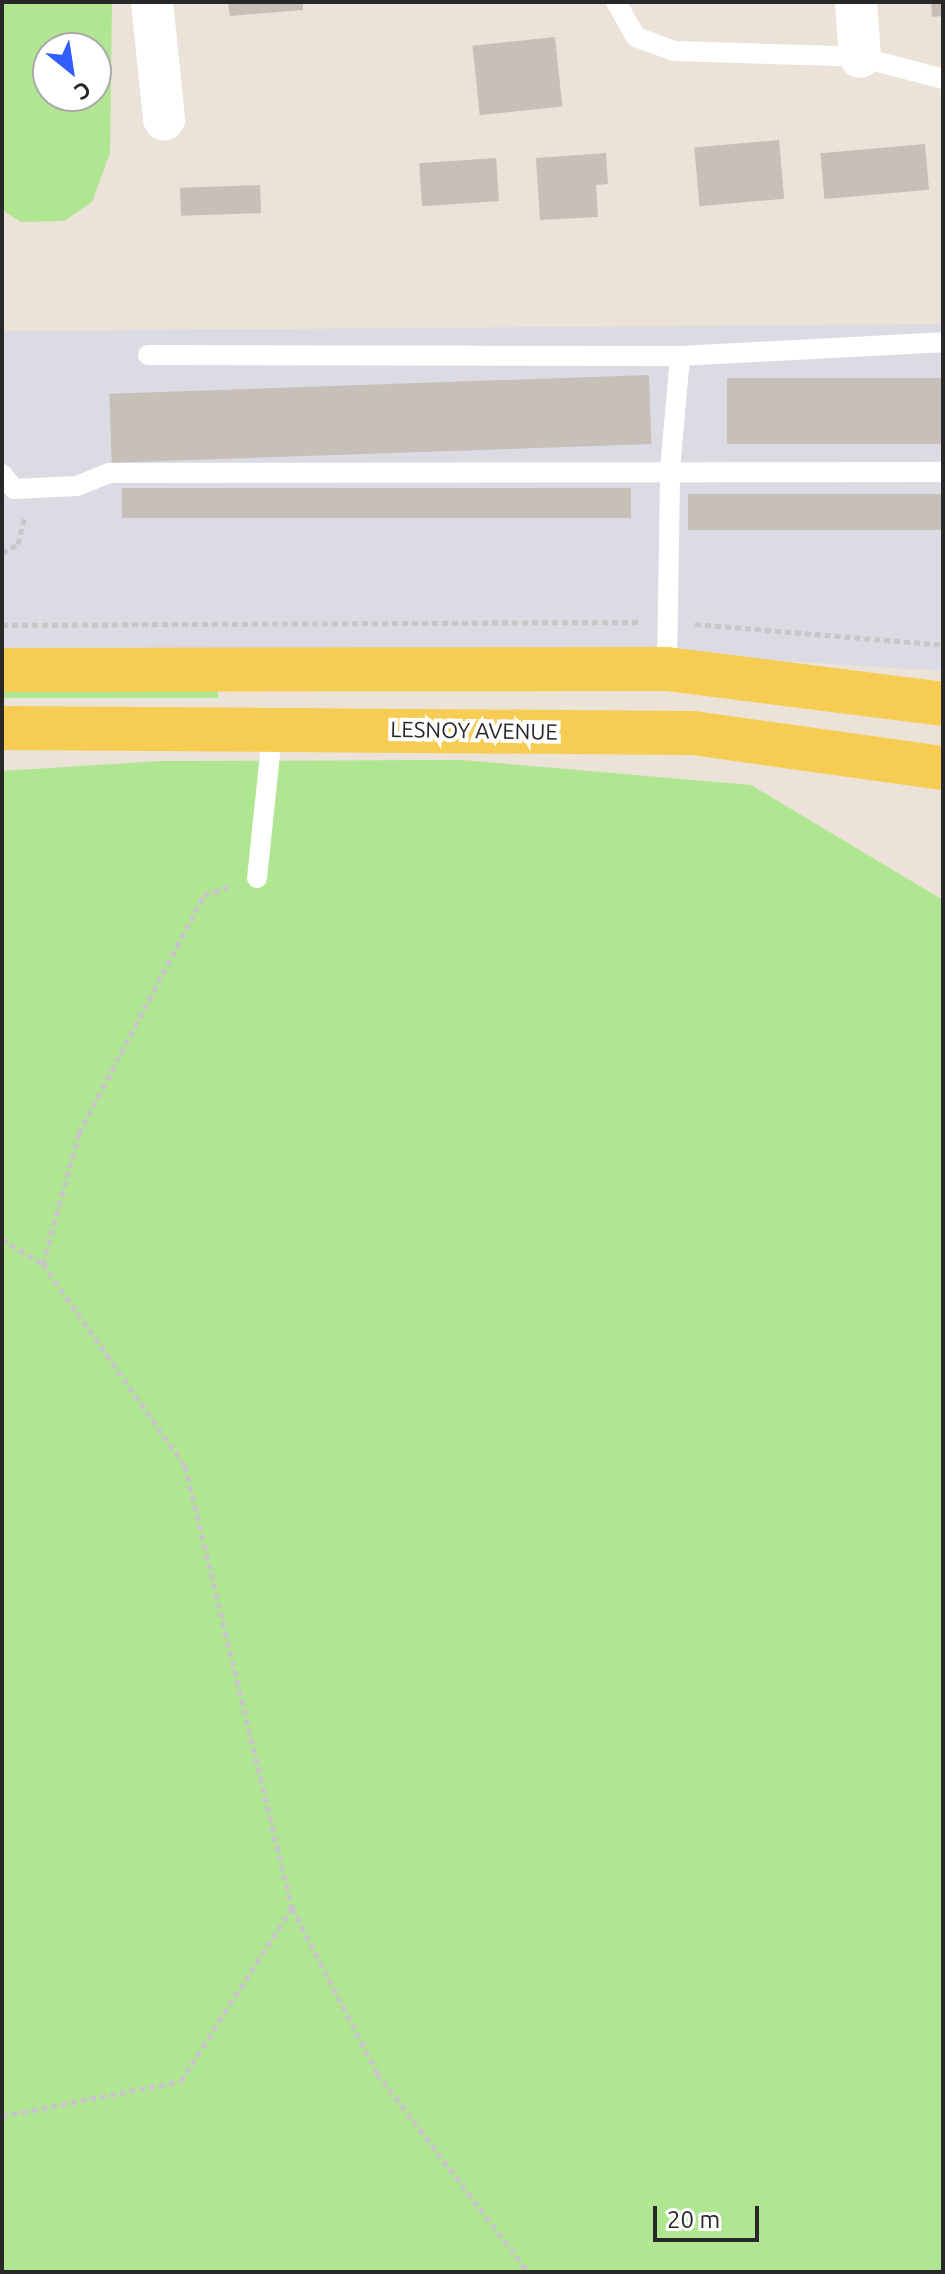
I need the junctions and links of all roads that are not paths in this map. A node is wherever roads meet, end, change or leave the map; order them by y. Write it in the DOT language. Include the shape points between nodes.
graph roads {
  1 [pos="152,2"];
  2 [pos="616,2"];
  3 [pos="856,2"];
  4 [pos="860,57"];
  5 [pos="943,79"];
  6 [pos="164,119"];
  7 [pos="943,342"];
  8 [pos="148,355"];
  9 [pos="680,356"];
  10 [pos="670,469"];
  11 [pos="943,472"];
  12 [pos="2,474"];
  13 [pos="667,669"];
  14 [pos="2,670"];
  15 [pos="277,670"];
  16 [pos="943,704"];
  17 [pos="273,727"];
  18 [pos="2,728"];
  19 [pos="943,768"];
  20 [pos="257,878"];
  1 -- 6 [label="street"];
  2 -- 4 [label="lane" via="636,37 674,51"];
  3 -- 4 [label="street"];
  4 -- 5 [label="lane"];
  7 -- 9 [label="lane"];
  8 -- 9 [label="lane"];
  9 -- 10 [label="lane"];
  10 -- 11 [label="lane"];
  10 -- 12 [label="lane" via="109,473 77,486 14,489"];
  10 -- 13 [label="lane"];
  13 -- 15 [label="main road"];
  13 -- 16 [label="main road"];
  14 -- 15 [label="main road"];
  15 -- 17 [label="main road"];
  17 -- 18 [label="main road, LESNOY AVENUE"];
  17 -- 19 [label="main road, LESNOY AVENUE" via="693,733"];
  17 -- 20 [label="lane"];
}
